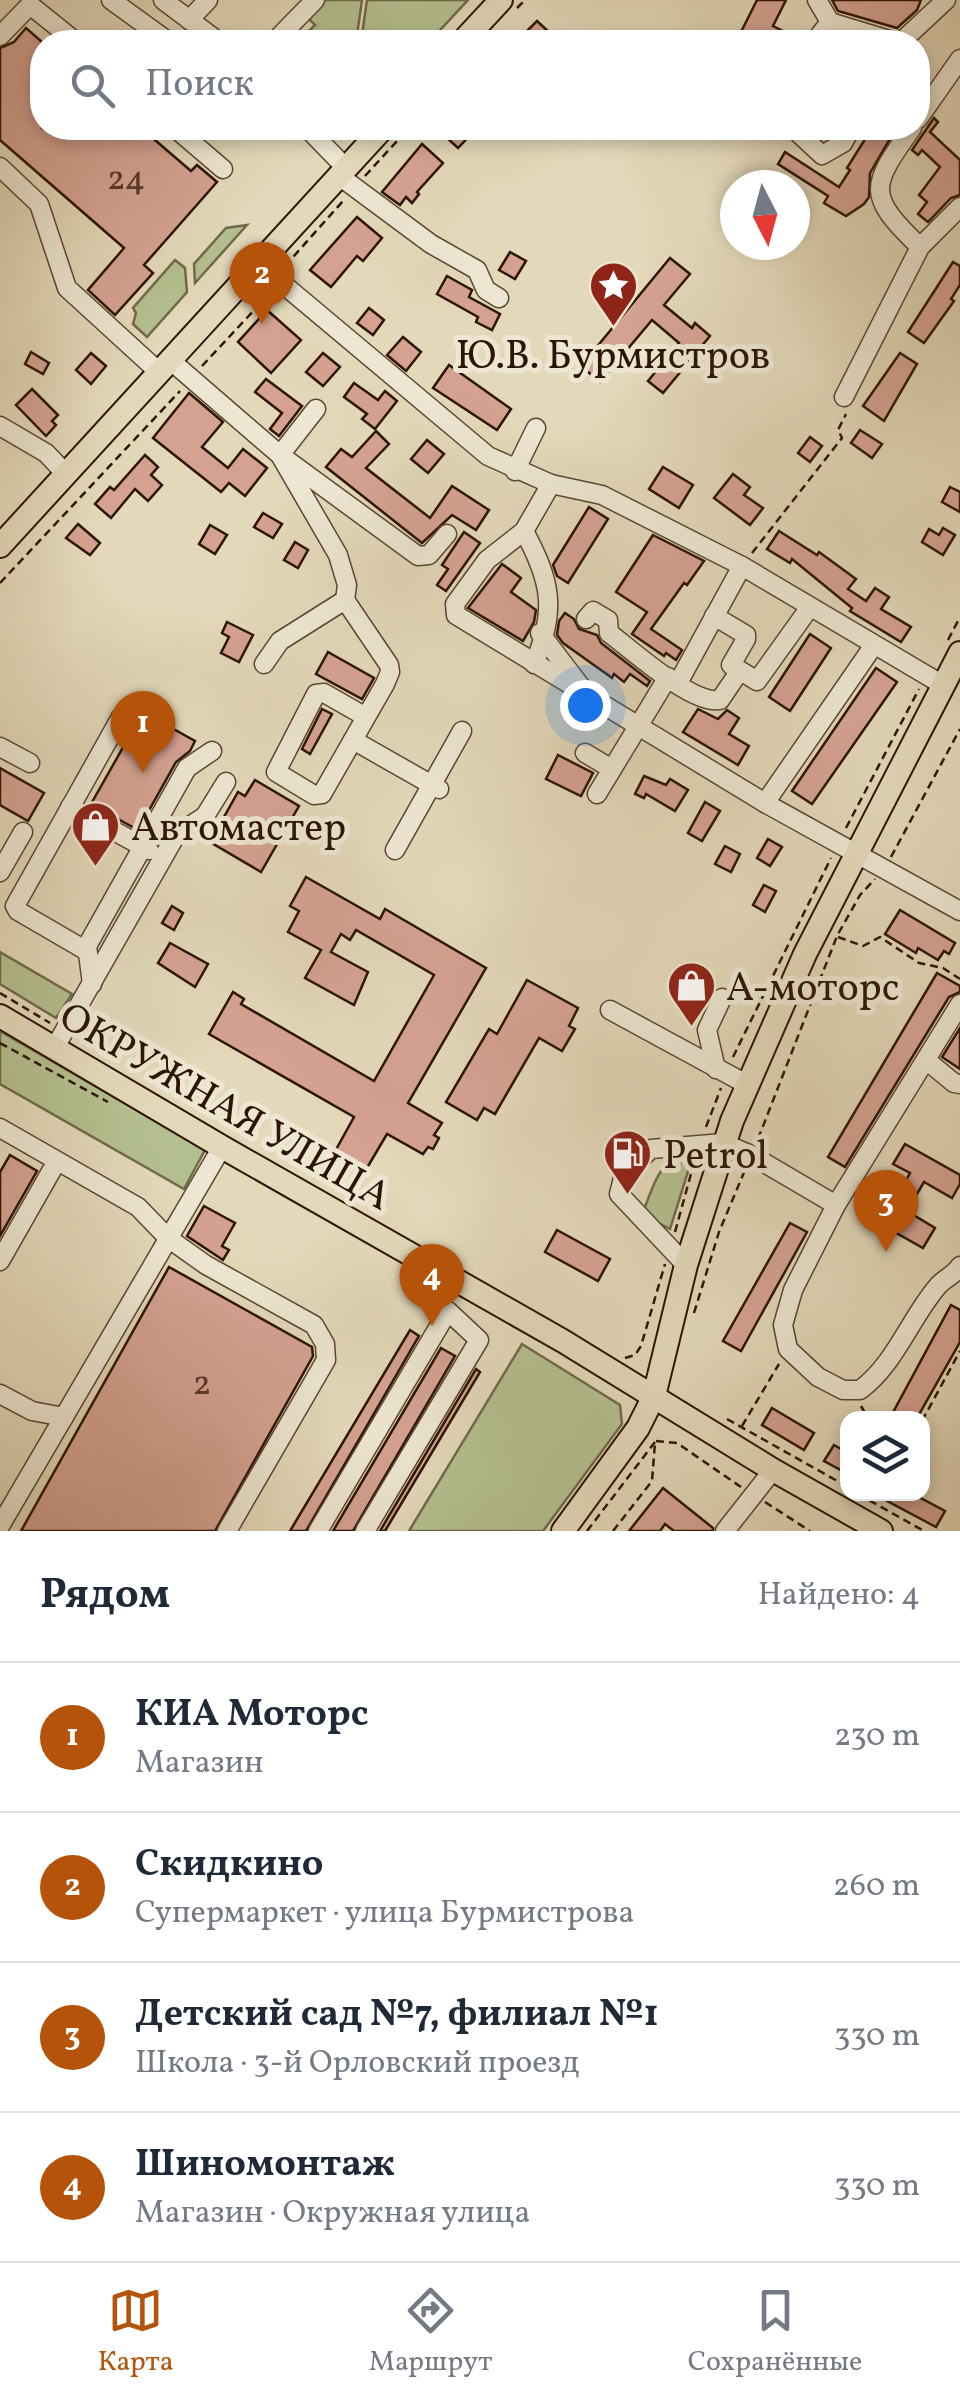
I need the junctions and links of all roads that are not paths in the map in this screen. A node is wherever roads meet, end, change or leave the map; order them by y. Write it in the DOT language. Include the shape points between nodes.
graph roads {
  1 [pos="111,0"];
  2 [pos="164,0"];
  3 [pos="208,0"];
  4 [pos="315,0"];
  5 [pos="501,0"];
  6 [pos="817,0"];
  7 [pos="946,0"];
  8 [pos="481,10"];
  9 [pos="189,20"];
  10 [pos="830,22"];
  11 [pos="61,30"];
  12 [pos="152,30"];
  13 [pos="203,30"];
  14 [pos="286,30"];
  15 [pos="824,30"];
  16 [pos="857,30"];
  17 [pos="912,30"];
  18 [pos="0,36"];
  19 [pos="960,59"];
  20 [pos="930,102"];
  21 [pos="189,140"];
  22 [pos="317,140"];
  23 [pos="374,140"];
  24 [pos="805,140"];
  25 [pos="846,140"];
  26 [pos="903,140"];
  27 [pos="0,167"];
  28 [pos="223,168"];
  29 [pos="346,177"];
  30 [pos="960,207"];
  31 [pos="920,247"];
  32 [pos="269,277"];
  33 [pos="499,298"];
  34 [pos="165,366"];
  35 [pos="844,398"];
  36 [pos="316,409"];
  37 [pos="0,426"];
  38 [pos="536,428"];
  39 [pos="280,455"];
  40 [pos="515,470"];
  41 [pos="66,474"];
  42 [pos="551,484"];
  43 [pos="524,531"];
  44 [pos="447,534"];
  45 [pos="0,546"];
  46 [pos="742,566"];
  47 [pos="345,600"];
  48 [pos="810,607"];
  49 [pos="714,616"];
  50 [pos="586,620"];
  51 [pos="540,634"];
  52 [pos="874,645"];
  53 [pos="960,654"];
  54 [pos="264,664"];
  55 [pos="534,664"];
  56 [pos="739,672"];
  57 [pos="673,680"];
  58 [pos="932,684"];
  59 [pos="590,699"];
  60 [pos="366,716"];
  61 [pos="122,717"];
  62 [pos="638,728"];
  63 [pos="462,731"];
  64 [pos="352,740"];
  65 [pos="0,747"];
  66 [pos="212,751"];
  67 [pos="585,753"];
  68 [pos="30,764"];
  69 [pos="612,769"];
  70 [pos="226,782"];
  71 [pos="437,787"];
  72 [pos="596,794"];
  73 [pos="765,803"];
  74 [pos="70,807"];
  75 [pos="160,816"];
  76 [pos="182,828"];
  77 [pos="23,832"];
  78 [pos="142,847"];
  79 [pos="396,850"];
  80 [pos="847,851"];
  81 [pos="162,858"];
  82 [pos="0,872"];
  83 [pos="960,911"];
  84 [pos="86,950"];
  85 [pos="92,984"];
  86 [pos="722,998"];
  87 [pos="960,1004"];
  88 [pos="610,1010"];
  89 [pos="0,1016"];
  90 [pos="59,1040"];
  91 [pos="926,1060"];
  92 [pos="730,1076"];
  93 [pos="960,1084"];
  94 [pos="0,1128"];
  95 [pos="724,1144"];
  96 [pos="222,1147"];
  97 [pos="57,1161"];
  98 [pos="836,1205"];
  99 [pos="168,1238"];
  100 [pos="678,1256"];
  101 [pos="0,1261"];
  102 [pos="959,1272"];
  103 [pos="468,1288"];
  104 [pos="455,1316"];
  105 [pos="0,1394"];
  106 [pos="654,1396"];
  107 [pos="64,1417"];
  108 [pos="773,1470"];
  109 [pos="0,1526"];
  110 [pos="228,1531"];
  111 [pos="318,1531"];
  112 [pos="364,1531"];
  113 [pos="563,1531"];
  114 [pos="725,1531"];
  115 [pos="881,1531"];
  1 -- 12 [label="street"];
  2 -- 9 [label="street"];
  3 -- 9 [label="street"];
  4 -- 14 [label="street"];
  5 -- 8 [label="main road"];
  6 -- 10 [label="street"];
  7 -- 17 [label="street"];
  9 -- 13 [label="street"];
  10 -- 15 [label="street"];
  10 -- 16 [label="street"];
  11 -- 18 [label="street" via="30,5"];
  19 -- 20 [label="street"];
  21 -- 28 [label="street"];
  22 -- 29 [label="street"];
  23 -- 29 [label="main road"];
  24 -- 25 [label="street" via="826,154"];
  26 -- 31 [label="street" via="885,166 879,191 889,217"];
  27 -- 34 [label="street" via="39,204 67,288"];
  29 -- 32 [label="main road"];
  29 -- 33 [label="street" via="431,244 477,270 486,290"];
  30 -- 31 [label="street"];
  31 -- 35 [label="street"];
  32 -- 34 [label="main road"];
  32 -- 40 [label="street" via="462,436"];
  34 -- 39 [label="street" via="191,378"];
  34 -- 41 [label="main road"];
  36 -- 39 [label="street"];
  37 -- 41 [label="street" via="46,453"];
  38 -- 40 [label="street"];
  39 -- 44 [label="street" via="418,556 430,555"];
  39 -- 47 [label="street" via="338,555"];
  40 -- 42 [label="street"];
  41 -- 45 [label="main road"];
  42 -- 43 [label="street"];
  42 -- 46 [label="street" via="602,494"];
  43 -- 51 [label="street" via="549,592"];
  43 -- 55 [label="street" via="487,560 454,608"];
  46 -- 48 [label="street"];
  46 -- 49 [label="street"];
  47 -- 54 [label="street" via="280,641"];
  47 -- 60 [label="street" via="390,668"];
  48 -- 52 [label="street"];
  48 -- 56 [label="street" via="760,680"];
  49 -- 56 [label="street" via="746,636 731,663"];
  49 -- 57 [label="street"];
  50 -- 57 [label="street" via="593,612 608,620 609,633"];
  51 -- 55 [label="street"];
  51 -- 59 [label="street"];
  52 -- 58 [label="street"];
  52 -- 73 [label="street"];
  53 -- 58 [label="main road"];
  55 -- 59 [label="street"];
  56 -- 57 [label="street" via="714,702"];
  57 -- 62 [label="street"];
  58 -- 80 [label="main road"];
  59 -- 62 [label="street"];
  60 -- 64 [label="street"];
  60 -- 64 [label="street" via="316,694 276,772 320,796"];
  61 -- 74 [label="street"];
  62 -- 69 [label="street"];
  62 -- 73 [label="street"];
  63 -- 71 [label="street"];
  64 -- 71 [label="street"];
  65 -- 68 [label="street"];
  66 -- 75 [label="street" via="187,768"];
  67 -- 69 [label="street"];
  69 -- 72 [label="street"];
  70 -- 76 [label="street" via="204,816"];
  71 -- 79 [label="street"];
  73 -- 80 [label="street"];
  74 -- 78 [label="street"];
  74 -- 84 [label="street" via="15,906"];
  75 -- 76 [label="street"];
  75 -- 78 [label="street"];
  76 -- 81 [label="street"];
  77 -- 82 [label="street"];
  78 -- 81 [label="street"];
  78 -- 84 [label="street"];
  80 -- 83 [label="street"];
  80 -- 92 [label="main road" via="805,954"];
  81 -- 85 [label="street"];
  84 -- 85 [label="street"];
  85 -- 90 [label="street"];
  86 -- 92 [label="street" via="708,1030"];
  87 -- 91 [label="street"];
  88 -- 92 [label="street"];
  89 -- 90 [label="main road, ОКРУЖНАЯ УЛИЦА"];
  90 -- 96 [label="main road, ОКРУЖНАЯ УЛИЦА"];
  91 -- 93 [label="street"];
  91 -- 98 [label="street"];
  92 -- 95 [label="main road"];
  94 -- 97 [label="street"];
  95 -- 98 [label="street"];
  95 -- 100 [label="main road"];
  95 -- 100 [label="street" via="651,1149 624,1174 619,1194"];
  96 -- 99 [label="street"];
  96 -- 103 [label="main road, ОКРУЖНАЯ УЛИЦА"];
  97 -- 99 [label="street" via="138,1208"];
  97 -- 101 [label="street"];
  98 -- 102 [label="street" via="792,1290 783,1325 788,1349 818,1377 843,1390 860,1390 939,1283"];
  99 -- 107 [label="street"];
  99 -- 110 [label="street" via="314,1325 325,1344 326,1360"];
  100 -- 106 [label="main road"];
  103 -- 104 [label="street"];
  103 -- 106 [label="main road, ОКРУЖНАЯ УЛИЦА"];
  104 -- 111 [label="street" via="448,1311"];
  104 -- 112 [label="street" via="479,1340"];
  105 -- 107 [label="street" via="32,1411"];
  106 -- 108 [label="main road, ОКРУЖНАЯ УЛИЦА" via="736,1435"];
  106 -- 113 [label="main road"];
  107 -- 109 [label="street"];
  108 -- 114 [label="street"];
  108 -- 115 [label="main road, ОКРУЖНАЯ УЛИЦА"];
}
